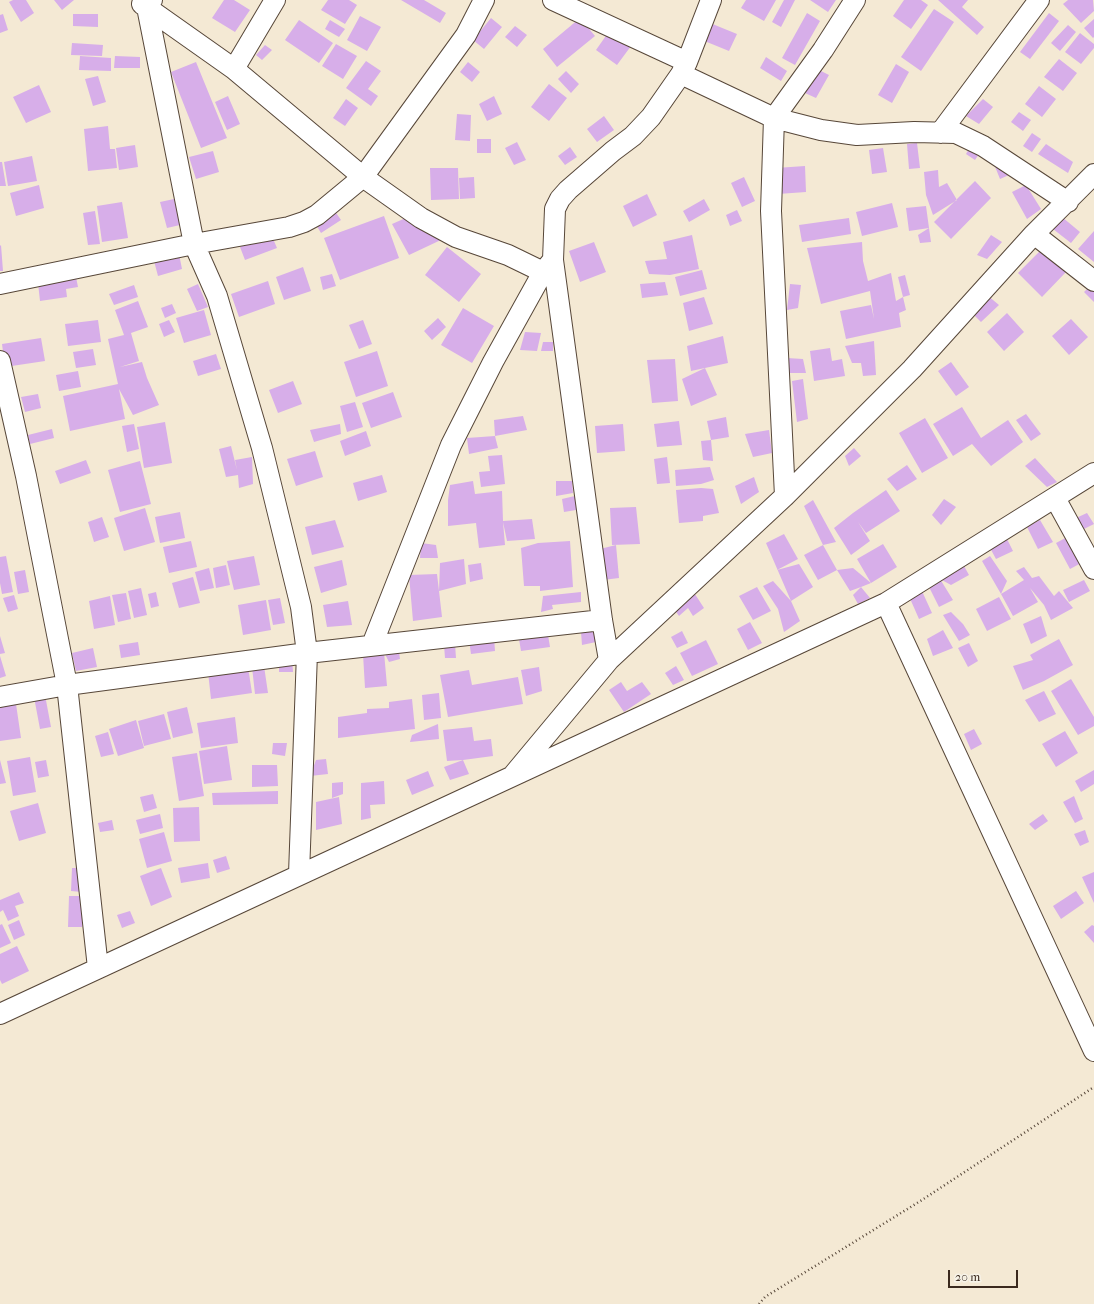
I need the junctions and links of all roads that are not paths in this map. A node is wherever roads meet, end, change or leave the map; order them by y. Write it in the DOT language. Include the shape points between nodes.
graph roads {
  1 [pos="275,0"];
  2 [pos="484,0"];
  3 [pos="553,0"];
  4 [pos="711,0"];
  5 [pos="855,0"];
  6 [pos="1039,0"];
  7 [pos="145,2"];
  8 [pos="684,68"];
  9 [pos="234,69"];
  10 [pos="774,118"];
  11 [pos="940,133"];
  12 [pos="1094,175"];
  13 [pos="363,177"];
  14 [pos="1068,202"];
  15 [pos="1034,234"];
  16 [pos="194,244"];
  17 [pos="548,266"];
  18 [pos="1094,281"];
  19 [pos="0,284"];
  20 [pos="0,361"];
  21 [pos="1094,473"];
  22 [pos="784,496"];
  23 [pos="1055,498"];
  24 [pos="1094,569"];
  25 [pos="886,603"];
  26 [pos="602,620"];
  27 [pos="372,646"];
  28 [pos="307,653"];
  29 [pos="609,660"];
  30 [pos="67,685"];
  31 [pos="0,697"];
  32 [pos="510,778"];
  33 [pos="299,874"];
  34 [pos="98,968"];
  35 [pos="0,1014"];
  36 [pos="1094,1051"];
  1 -- 9 [label="street"];
  2 -- 13 [label="street" via="466,35"];
  3 -- 8 [label="street"];
  4 -- 8 [label="street"];
  5 -- 10 [label="street"];
  6 -- 11 [label="street"];
  7 -- 9 [label="street"];
  7 -- 16 [label="street"];
  8 -- 10 [label="street"];
  8 -- 17 [label="street" via="650,117 637,131 560,199 556,209"];
  9 -- 13 [label="street"];
  10 -- 11 [label="street" via="821,130 857,135"];
  10 -- 22 [label="street" via="771,211"];
  11 -- 14 [label="street" via="956,133 983,146"];
  12 -- 14 [label="street"];
  13 -- 16 [label="street" via="317,215 304,222"];
  13 -- 17 [label="street" via="421,218 456,237"];
  14 -- 15 [label="street"];
  15 -- 18 [label="street"];
  15 -- 22 [label="street" via="912,368"];
  16 -- 19 [label="street"];
  16 -- 28 [label="street" via="217,296 262,448 301,607"];
  17 -- 26 [label="street"];
  17 -- 27 [label="street" via="493,362 451,445"];
  20 -- 30 [label="street" via="26,476"];
  21 -- 23 [label="street"];
  22 -- 29 [label="street"];
  23 -- 24 [label="street"];
  23 -- 25 [label="street"];
  25 -- 32 [label="street"];
  25 -- 36 [label="street"];
  26 -- 27 [label="street"];
  26 -- 29 [label="street"];
  27 -- 28 [label="street"];
  28 -- 30 [label="street"];
  28 -- 33 [label="street"];
  29 -- 32 [label="street"];
  30 -- 31 [label="street"];
  30 -- 34 [label="street"];
  32 -- 33 [label="street"];
  33 -- 34 [label="street"];
  34 -- 35 [label="street"];
}
